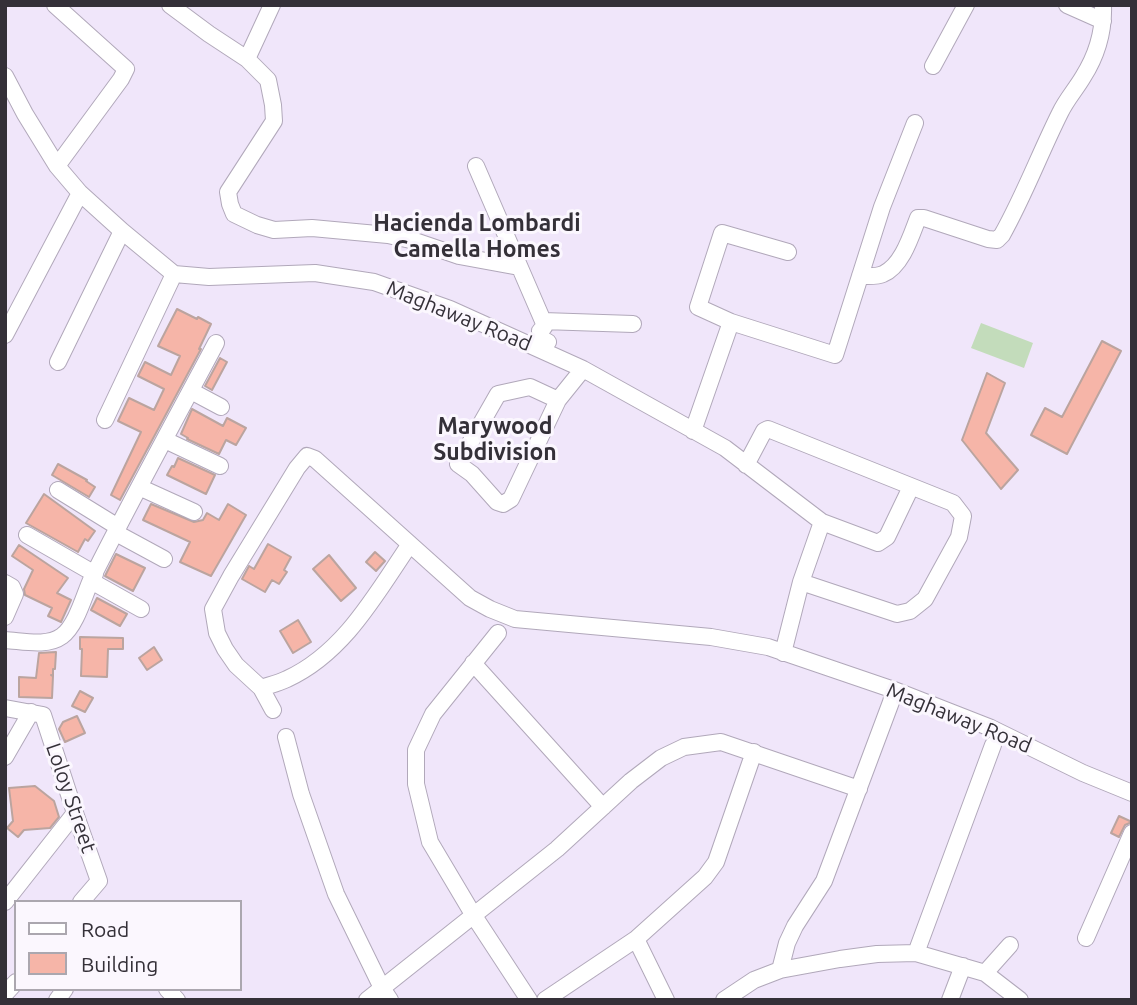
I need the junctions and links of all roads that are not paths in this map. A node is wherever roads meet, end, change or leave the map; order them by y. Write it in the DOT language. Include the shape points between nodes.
graph roads {
  1 [pos="55,5"];
  2 [pos="170,5"];
  3 [pos="272,5"];
  4 [pos="966,5"];
  5 [pos="1067,5"];
  6 [pos="1103,13"];
  7 [pos="247,59"];
  8 [pos="933,66"];
  9 [pos="5,76"];
  10 [pos="915,123"];
  11 [pos="57,166"];
  12 [pos="476,166"];
  13 [pos="80,193"];
  14 [pos="122,231"];
  15 [pos="788,252"];
  16 [pos="519,267"];
  17 [pos="174,274"];
  18 [pos="860,276"];
  19 [pos="731,322"];
  20 [pos="633,324"];
  21 [pos="5,335"];
  22 [pos="547,336"];
  23 [pos="216,343"];
  24 [pos="58,362"];
  25 [pos="583,369"];
  26 [pos="191,391"];
  27 [pos="558,400"];
  28 [pos="221,407"];
  29 [pos="104,420"];
  30 [pos="693,431"];
  31 [pos="165,440"];
  32 [pos="746,465"];
  33 [pos="220,466"];
  34 [pos="139,487"];
  35 [pos="911,487"];
  36 [pos="58,490"];
  37 [pos="194,512"];
  38 [pos="822,522"];
  39 [pos="117,530"];
  40 [pos="27,535"];
  41 [pos="410,544"];
  42 [pos="163,559"];
  43 [pos="93,577"];
  44 [pos="801,582"];
  45 [pos="10,589"];
  46 [pos="141,609"];
  47 [pos="5,617"];
  48 [pos="498,633"];
  49 [pos="5,640"];
  50 [pos="783,653"];
  51 [pos="473,663"];
  52 [pos="261,688"];
  53 [pos="894,691"];
  54 [pos="5,708"];
  55 [pos="273,710"];
  56 [pos="37,714"];
  57 [pos="286,737"];
  58 [pos="993,745"];
  59 [pos="754,752"];
  60 [pos="5,757"];
  61 [pos="859,789"];
  62 [pos="1132,793"];
  63 [pos="603,807"];
  64 [pos="75,813"];
  65 [pos="1132,833"];
  66 [pos="83,900"];
  67 [pos="5,902"];
  68 [pos="474,916"];
  69 [pos="1086,938"];
  70 [pos="636,939"];
  71 [pos="1010,945"];
  72 [pos="916,953"];
  73 [pos="963,966"];
  74 [pos="780,970"];
  75 [pos="985,973"];
  76 [pos="386,994"];
  77 [pos="367,1000"];
  78 [pos="529,1000"];
  79 [pos="545,1000"];
  80 [pos="666,1000"];
  81 [pos="724,1000"];
  82 [pos="950,1000"];
  83 [pos="1020,1000"];
  1 -- 11 [label="street" via="126,69"];
  2 -- 7 [label="street"];
  3 -- 7 [label="street"];
  4 -- 8 [label="street"];
  5 -- 6 [label="street"];
  6 -- 18 [label="street" via="1098,48 1061,111 1002,235 988,239 918,218 902,256 891,268 881,275"];
  7 -- 16 [label="street" via="268,80 274,121 228,192 234,214 274,230 312,228 388,235 459,256"];
  9 -- 11 [label="street"];
  10 -- 18 [label="street"];
  11 -- 13 [label="street"];
  12 -- 16 [label="street"];
  13 -- 14 [label="street"];
  13 -- 21 [label="street"];
  14 -- 17 [label="street"];
  14 -- 24 [label="street"];
  15 -- 19 [label="street" via="722,233 698,307"];
  16 -- 22 [label="street"];
  17 -- 22 [label="street, Maghaway Road" via="315,273 374,282"];
  17 -- 29 [label="street"];
  18 -- 19 [label="street" via="835,355"];
  19 -- 30 [label="street"];
  20 -- 22 [label="street"];
  22 -- 25 [label="street, Maghaway Road"];
  23 -- 26 [label="street"];
  25 -- 27 [label="street"];
  25 -- 30 [label="street, Maghaway Road"];
  26 -- 28 [label="street"];
  26 -- 31 [label="street"];
  27 -- 27 [label="street" via="511,499 497,502 458,464 498,394 530,387"];
  30 -- 32 [label="street, Maghaway Road"];
  31 -- 33 [label="street"];
  31 -- 34 [label="street"];
  32 -- 35 [label="street" via="768,429"];
  32 -- 38 [label="street, Maghaway Road"];
  34 -- 37 [label="street"];
  34 -- 39 [label="street"];
  35 -- 38 [label="street, Maghaway Road" via="887,537 878,542"];
  35 -- 44 [label="street" via="953,503 963,516 959,537 925,599 897,614"];
  36 -- 39 [label="street"];
  38 -- 44 [label="street"];
  39 -- 42 [label="street"];
  39 -- 43 [label="street"];
  40 -- 43 [label="street"];
  41 -- 50 [label="street, Maghaway Road" via="470,598 515,620 711,637"];
  41 -- 52 [label="street" via="337,644 288,679"];
  41 -- 52 [label="street, Maghaway Road" via="307,456 214,609 225,649"];
  43 -- 46 [label="street"];
  43 -- 49 [label="street" via="65,635 52,642"];
  44 -- 50 [label="street"];
  45 -- 47 [label="street"];
  48 -- 51 [label="street"];
  50 -- 53 [label="street, Maghaway Road"];
  51 -- 63 [label="street"];
  51 -- 68 [label="street" via="433,714 416,750 416,784 430,842"];
  52 -- 55 [label="street"];
  53 -- 61 [label="street"];
  53 -- 62 [label="street, Maghaway Road" via="991,728"];
  54 -- 56 [label="street"];
  56 -- 60 [label="street"];
  56 -- 64 [label="street, Loloy Street"];
  57 -- 76 [label="street" via="336,894"];
  58 -- 72 [label="street"];
  59 -- 61 [label="street"];
  59 -- 63 [label="street" via="721,742 684,747 661,758"];
  59 -- 70 [label="street" via="716,862"];
  61 -- 74 [label="street" via="824,881 795,926"];
  63 -- 68 [label="street"];
  64 -- 66 [label="street, Loloy Street" via="99,881"];
  64 -- 67 [label="street"];
  65 -- 69 [label="street"];
  68 -- 76 [label="street"];
  68 -- 78 [label="street"];
  70 -- 79 [label="street"];
  70 -- 80 [label="street"];
  71 -- 75 [label="street"];
  72 -- 73 [label="street"];
  72 -- 74 [label="street" via="877,954"];
  73 -- 75 [label="street"];
  73 -- 82 [label="street"];
  74 -- 81 [label="street"];
  75 -- 83 [label="street"];
  76 -- 77 [label="street"];
}
